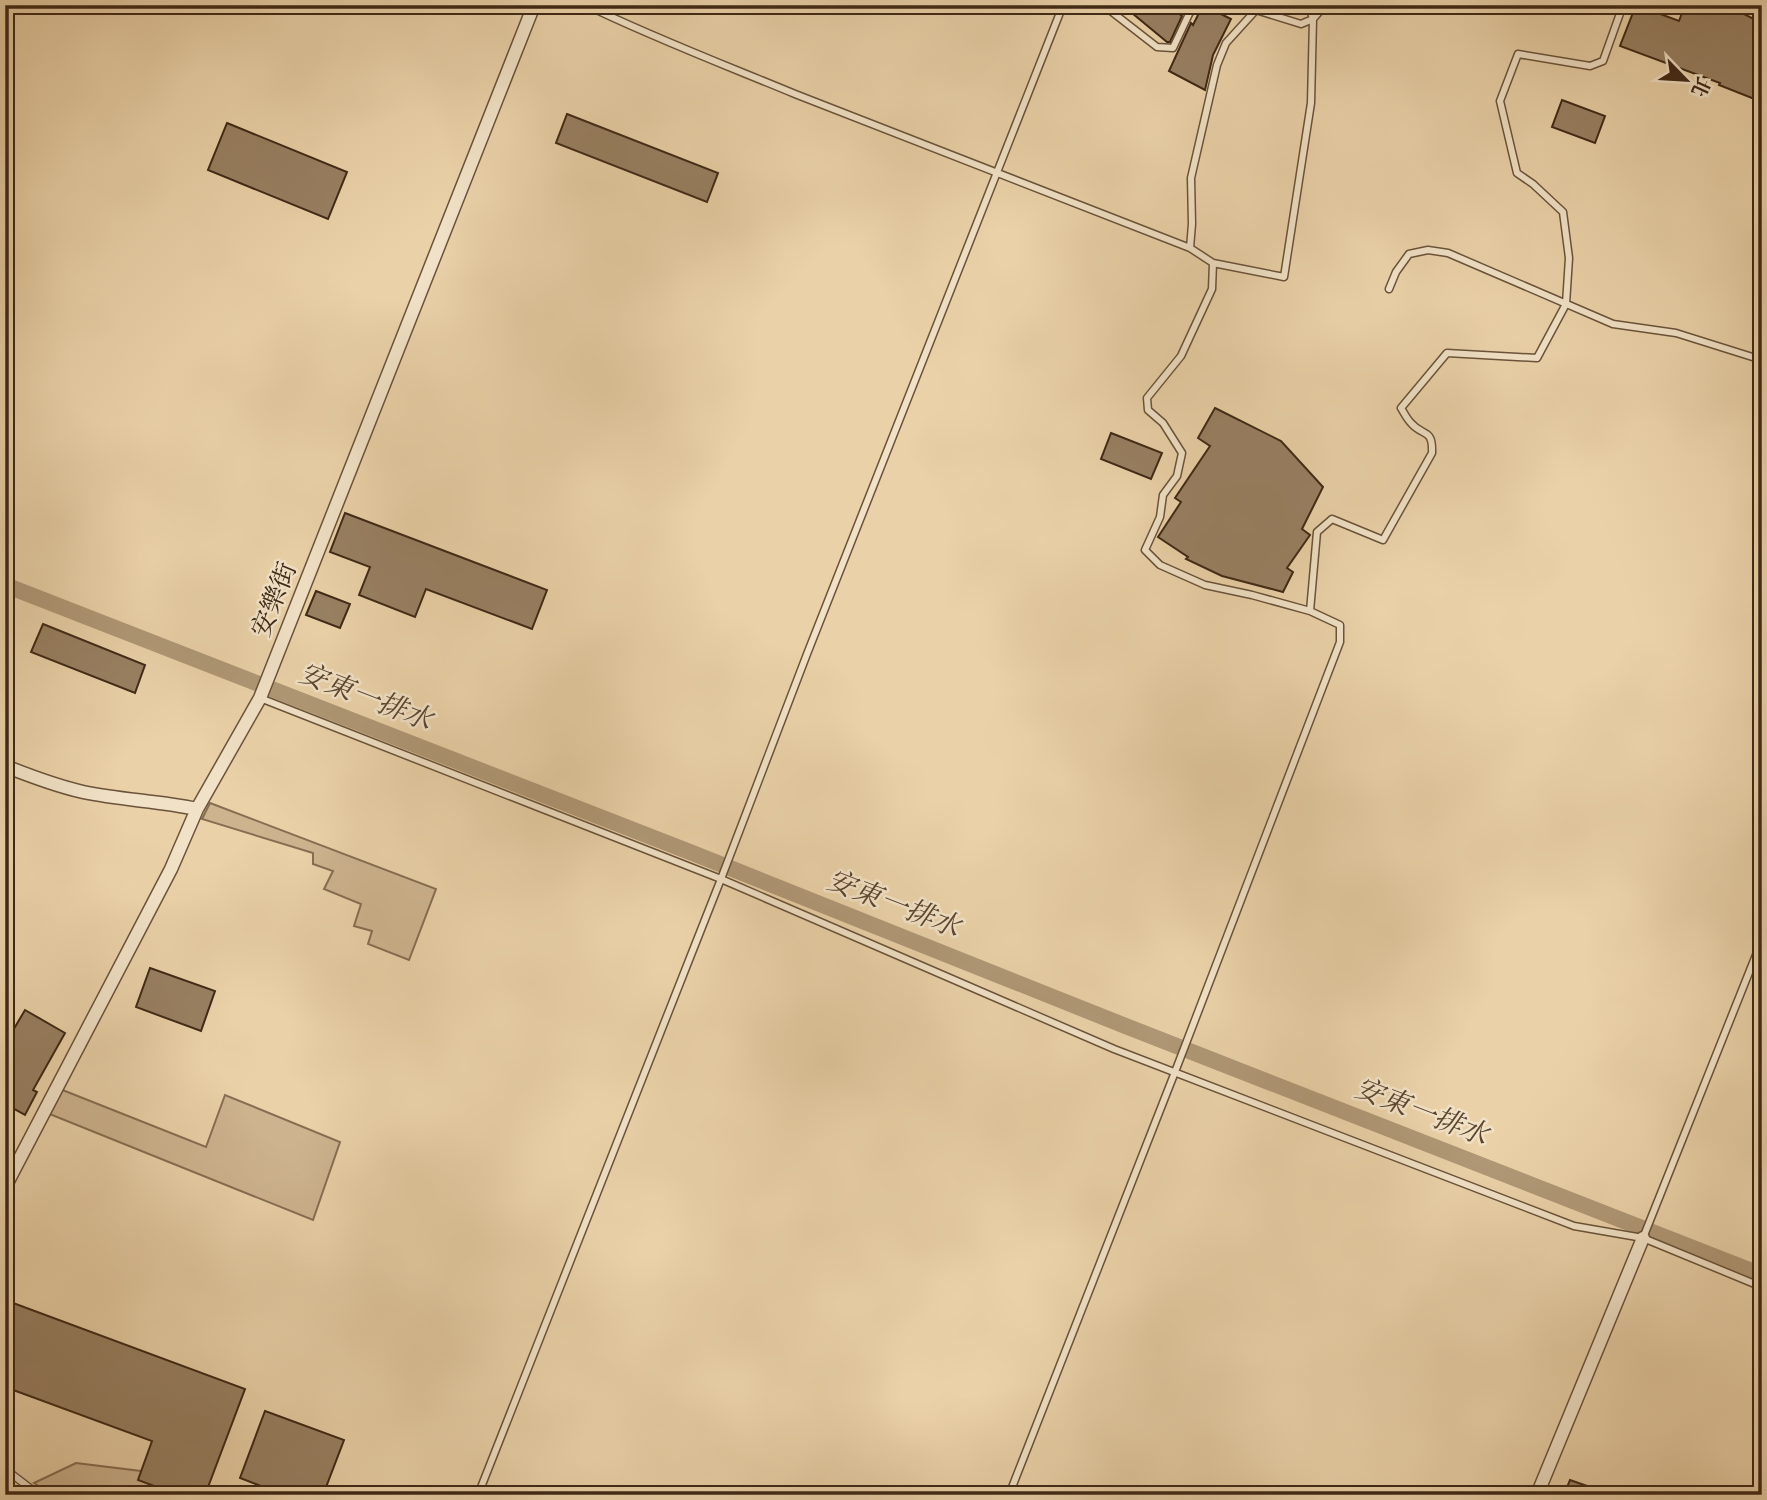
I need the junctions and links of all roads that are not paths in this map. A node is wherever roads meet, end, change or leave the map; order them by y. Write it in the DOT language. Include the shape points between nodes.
graph roads {
  1 [pos="534,5"];
  2 [pos="586,5"];
  3 [pos="1063,5"];
  4 [pos="1103,5"];
  5 [pos="1196,5"];
  6 [pos="1240,5"];
  7 [pos="1308,5"];
  8 [pos="1325,5"];
  9 [pos="1623,5"];
  10 [pos="1256,10"];
  11 [pos="1313,19"];
  12 [pos="998,173"];
  13 [pos="1190,248"];
  14 [pos="1213,262"];
  15 [pos="1389,289"];
  16 [pos="1566,304"];
  17 [pos="1762,360"];
  18 [pos="1310,611"];
  19 [pos="260,698"];
  20 [pos="5,766"];
  21 [pos="197,810"];
  22 [pos="721,879"];
  23 [pos="1762,940"];
  24 [pos="1175,1072"];
  25 [pos="5,1187"];
  26 [pos="1643,1238"];
  27 [pos="1762,1287"];
  28 [pos="5,1469"];
  29 [pos="39,1495"];
  30 [pos="478,1495"];
  31 [pos="1009,1495"];
  32 [pos="1537,1495"];
  1 -- 19 [label="street, 安樂街"];
  2 -- 12 [label="lane" via="638,31"];
  3 -- 12 [label="lane"];
  4 -- 5 [label="lane" via="1157,47 1174,48"];
  6 -- 10 [label="lane"];
  7 -- 11 [label="lane"];
  8 -- 11 [label="lane"];
  9 -- 16 [label="lane" via="1603,61 1590,66 1518,54 1500,102 1517,173 1563,212 1569,258"];
  10 -- 11 [label="lane" via="1301,24"];
  10 -- 13 [label="lane" via="1226,43 1217,65 1191,178"];
  11 -- 14 [label="lane" via="1311,103 1284,277"];
  12 -- 13 [label="lane"];
  12 -- 22 [label="lane"];
  13 -- 14 [label="lane"];
  14 -- 18 [label="lane" via="1212,289 1181,356 1147,398 1148,410 1163,423 1182,453 1177,476 1163,495 1160,517 1145,550 1160,565 1205,585"];
  15 -- 16 [label="lane" via="1409,254 1428,250 1448,253"];
  16 -- 17 [label="lane" via="1613,324 1676,333"];
  16 -- 18 [label="lane" via="1537,358 1447,353 1401,408 1412,425 1428,434 1432,453 1383,540 1332,519 1317,532"];
  18 -- 24 [label="lane" via="1340,625 1340,642"];
  19 -- 21 [label="street, 安樂街"];
  19 -- 22 [label="lane"];
  20 -- 21 [label="street" via="81,792"];
  21 -- 25 [label="street, 安樂街" via="171,869"];
  22 -- 24 [label="lane"];
  22 -- 30 [label="lane"];
  23 -- 26 [label="lane"];
  24 -- 26 [label="lane" via="1574,1226"];
  24 -- 31 [label="lane"];
  26 -- 27 [label="lane"];
  26 -- 32 [label="street"];
  28 -- 29 [label="lane"];
}
